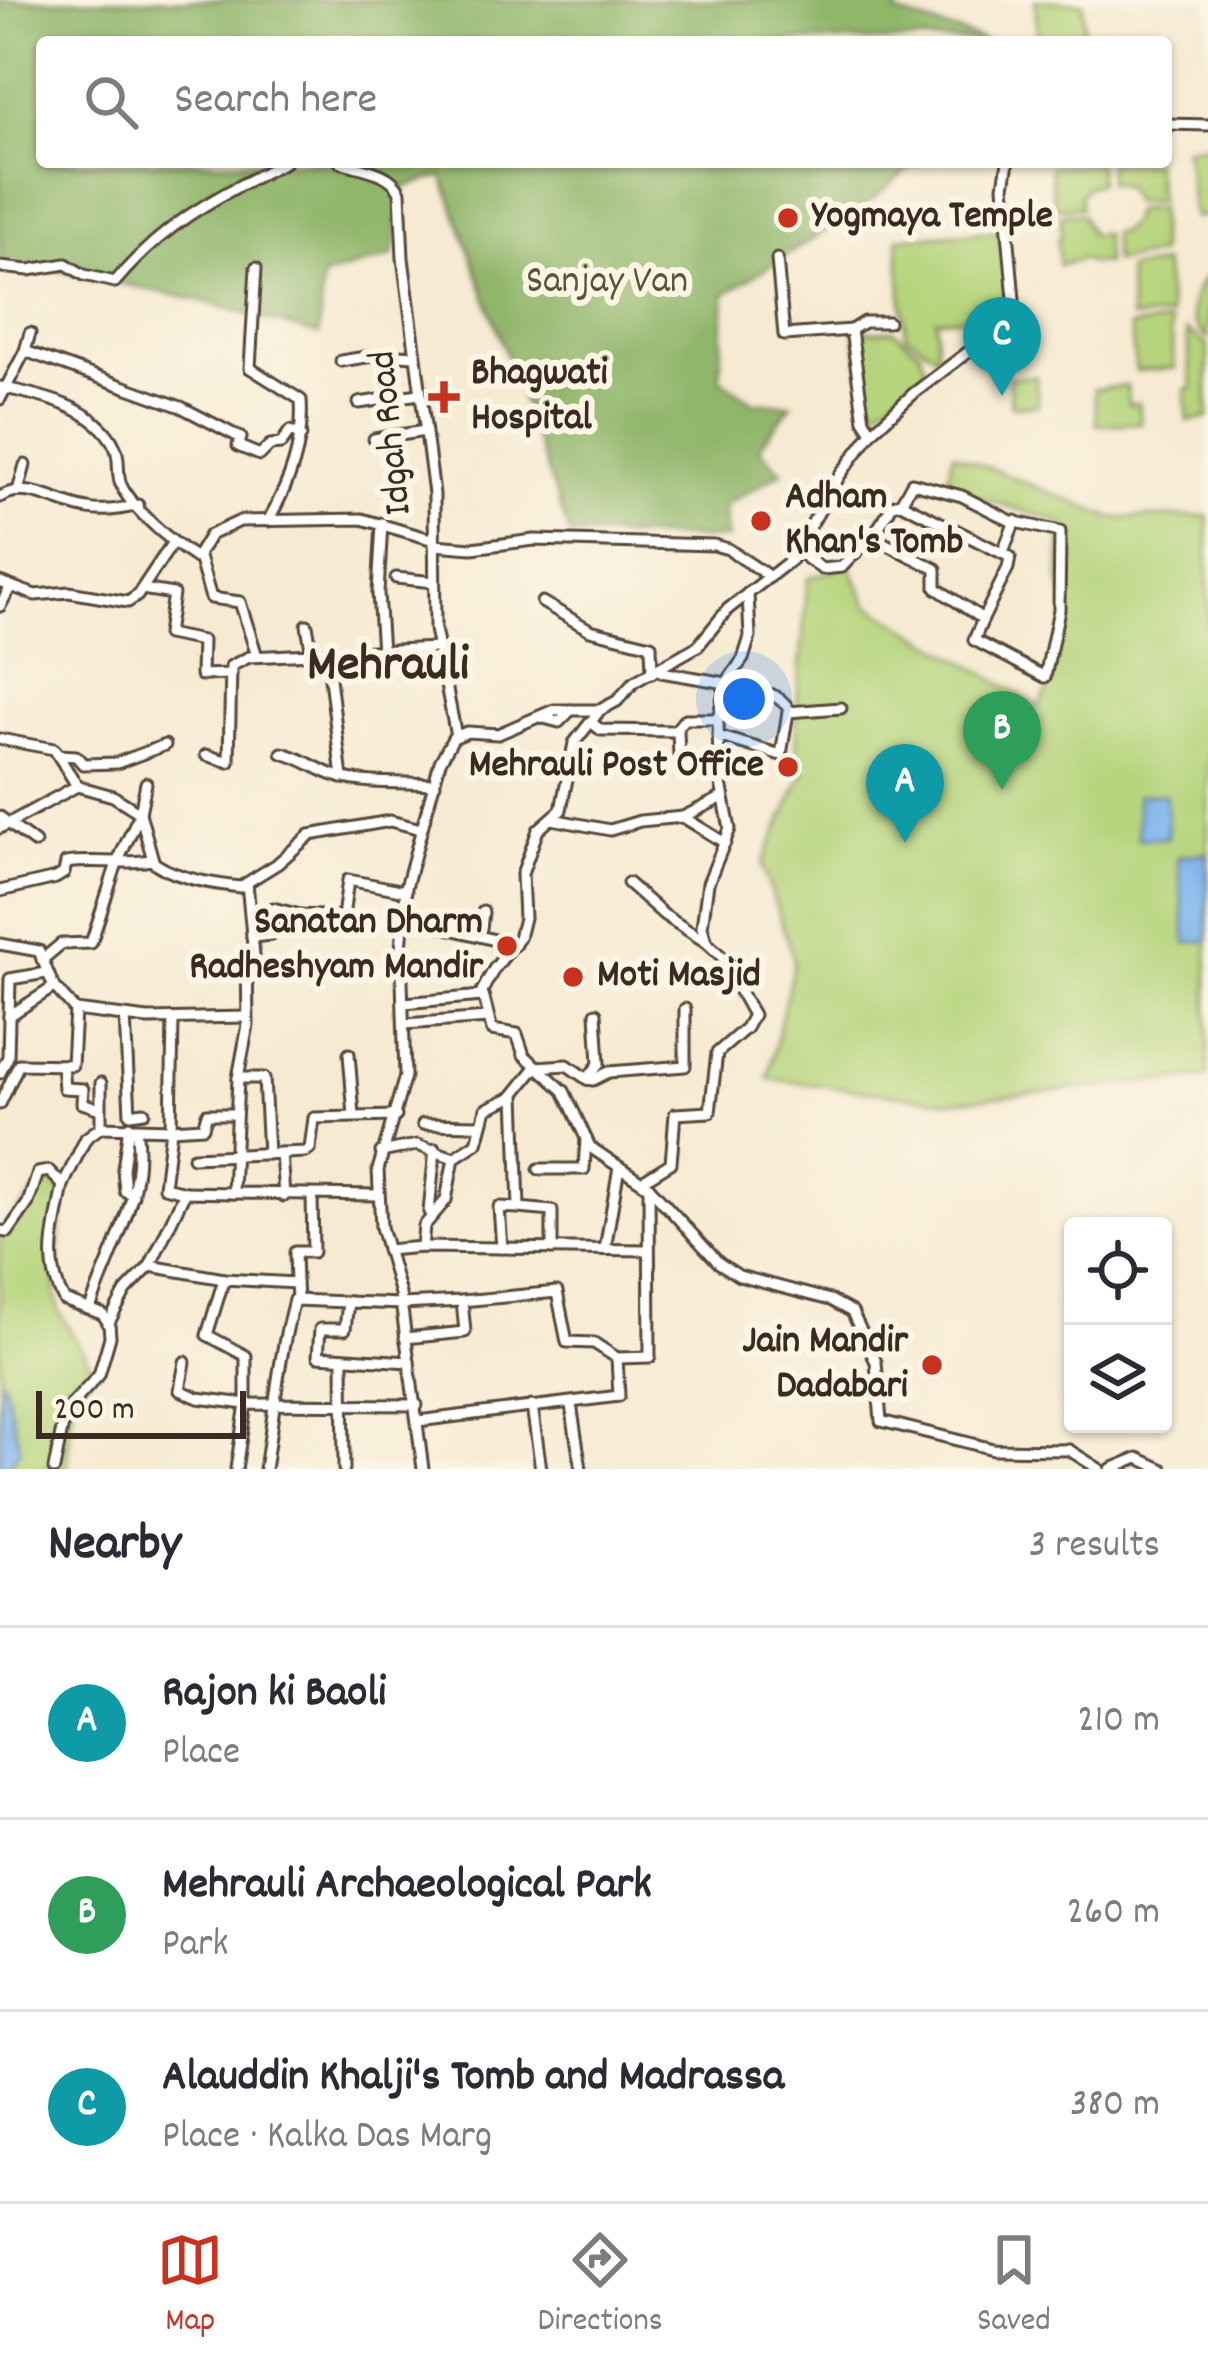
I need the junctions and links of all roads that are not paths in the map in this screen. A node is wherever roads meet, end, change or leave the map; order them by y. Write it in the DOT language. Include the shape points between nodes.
graph roads {
  1 [pos="1172,124"];
  2 [pos="1208,125"];
  3 [pos="273,168"];
  4 [pos="360,168"];
  5 [pos="1006,168"];
  6 [pos="777,259"];
  7 [pos="0,267"];
  8 [pos="256,268"];
  9 [pos="887,322"];
  10 [pos="851,330"];
  11 [pos="30,333"];
  12 [pos="25,352"];
  13 [pos="415,356"];
  14 [pos="340,362"];
  15 [pos="2,391"];
  16 [pos="419,394"];
  17 [pos="359,403"];
  18 [pos="425,431"];
  19 [pos="872,432"];
  20 [pos="301,436"];
  21 [pos="374,439"];
  22 [pos="26,466"];
  23 [pos="6,493"];
  24 [pos="901,503"];
  25 [pos="138,505"];
  26 [pos="268,521"];
  27 [pos="1015,521"];
  28 [pos="382,523"];
  29 [pos="874,538"];
  30 [pos="172,542"];
  31 [pos="434,543"];
  32 [pos="1003,552"];
  33 [pos="794,555"];
  34 [pos="199,556"];
  35 [pos="396,578"];
  36 [pos="770,578"];
  37 [pos="434,582"];
  38 [pos="5,585"];
  39 [pos="142,589"];
  40 [pos="748,593"];
  41 [pos="542,602"];
  42 [pos="0,606"];
  43 [pos="983,619"];
  44 [pos="307,626"];
  45 [pos="437,648"];
  46 [pos="382,652"];
  47 [pos="327,653"];
  48 [pos="312,654"];
  49 [pos="257,656"];
  50 [pos="654,673"];
  51 [pos="231,674"];
  52 [pos="725,687"];
  53 [pos="841,708"];
  54 [pos="600,710"];
  55 [pos="790,711"];
  56 [pos="718,719"];
  57 [pos="592,723"];
  58 [pos="678,731"];
  59 [pos="456,736"];
  60 [pos="718,736"];
  61 [pos="0,739"];
  62 [pos="165,745"];
  63 [pos="283,753"];
  64 [pos="58,755"];
  65 [pos="206,755"];
  66 [pos="679,756"];
  67 [pos="342,778"];
  68 [pos="146,783"];
  69 [pos="435,784"];
  70 [pos="77,786"];
  71 [pos="723,797"];
  72 [pos="140,813"];
  73 [pos="683,817"];
  74 [pos="552,819"];
  75 [pos="2,822"];
  76 [pos="421,829"];
  77 [pos="35,843"];
  78 [pos="725,843"];
  79 [pos="153,860"];
  80 [pos="117,863"];
  81 [pos="247,883"];
  82 [pos="628,884"];
  83 [pos="0,891"];
  84 [pos="406,891"];
  85 [pos="483,913"];
  86 [pos="442,927"];
  87 [pos="481,936"];
  88 [pos="252,937"];
  89 [pos="706,942"];
  90 [pos="0,944"];
  91 [pos="515,945"];
  92 [pos="42,960"];
  93 [pos="46,973"];
  94 [pos="54,986"];
  95 [pos="482,996"];
  96 [pos="404,1003"];
  97 [pos="685,1009"];
  98 [pos="75,1010"];
  99 [pos="596,1012"];
  100 [pos="9,1016"];
  101 [pos="125,1017"];
  102 [pos="247,1017"];
  103 [pos="488,1018"];
  104 [pos="173,1019"];
  105 [pos="405,1024"];
  106 [pos="717,1053"];
  107 [pos="349,1054"];
  108 [pos="687,1054"];
  109 [pos="62,1065"];
  110 [pos="536,1066"];
  111 [pos="0,1072"];
  112 [pos="238,1078"];
  113 [pos="586,1079"];
  114 [pos="101,1083"];
  115 [pos="515,1094"];
  116 [pos="0,1104"];
  117 [pos="100,1109"];
  118 [pos="144,1112"];
  119 [pos="130,1114"];
  120 [pos="236,1114"];
  121 [pos="354,1116"];
  122 [pos="396,1116"];
  123 [pos="423,1124"];
  124 [pos="481,1125"];
  125 [pos="101,1127"];
  126 [pos="132,1129"];
  127 [pos="171,1129"];
  128 [pos="586,1139"];
  129 [pos="435,1149"];
  130 [pos="381,1152"];
  131 [pos="280,1153"];
  132 [pos="268,1154"];
  133 [pos="236,1156"];
  134 [pos="193,1157"];
  135 [pos="454,1158"];
  136 [pos="619,1167"];
  137 [pos="538,1169"];
  138 [pos="646,1184"];
  139 [pos="63,1185"];
  140 [pos="185,1192"];
  141 [pos="233,1193"];
  142 [pos="312,1195"];
  143 [pos="377,1195"];
  144 [pos="284,1196"];
  145 [pos="519,1208"];
  146 [pos="429,1212"];
  147 [pos="0,1232"];
  148 [pos="422,1247"];
  149 [pos="502,1248"];
  150 [pos="551,1249"];
  151 [pos="605,1249"];
  152 [pos="387,1250"];
  153 [pos="647,1250"];
  154 [pos="150,1266"];
  155 [pos="224,1279"];
  156 [pos="296,1283"];
  157 [pos="296,1298"];
  158 [pos="462,1300"];
  159 [pos="348,1302"];
  160 [pos="402,1304"];
  161 [pos="90,1309"];
  162 [pos="108,1324"];
  163 [pos="405,1338"];
  164 [pos="343,1358"];
  165 [pos="617,1358"];
  166 [pos="184,1362"];
  167 [pos="409,1362"];
  168 [pos="246,1404"];
  169 [pos="571,1404"];
  170 [pos="277,1406"];
  171 [pos="417,1406"];
  172 [pos="532,1406"];
  173 [pos="344,1408"];
  174 [pos="418,1421"];
  175 [pos="54,1469"];
  176 [pos="236,1469"];
  177 [pos="265,1469"];
  178 [pos="344,1469"];
  179 [pos="423,1469"];
  180 [pos="541,1469"];
  181 [pos="581,1469"];
  182 [pos="1100,1469"];
  183 [pos="1111,1469"];
  184 [pos="1162,1469"];
  1 -- 2 [label="street"];
  3 -- 7 [label="street" via="173,224 115,282 65,264"];
  4 -- 13 [label="street, Idgah Road" via="398,186"];
  5 -- 19 [label="street" via="1009,320"];
  6 -- 10 [label="street" via="784,335"];
  8 -- 20 [label="street" via="250,368 301,400"];
  9 -- 10 [label="street"];
  10 -- 19 [label="street"];
  11 -- 12 [label="street"];
  12 -- 15 [label="street"];
  12 -- 20 [label="street" via="192,411 260,455 290,431"];
  13 -- 14 [label="street"];
  13 -- 16 [label="street, Idgah Road"];
  15 -- 25 [label="street" via="44,398 98,424"];
  16 -- 17 [label="street"];
  16 -- 18 [label="street, Idgah Road"];
  18 -- 21 [label="street"];
  18 -- 31 [label="street, Idgah Road"];
  19 -- 33 [label="street"];
  20 -- 26 [label="street"];
  22 -- 23 [label="street"];
  23 -- 25 [label="street" via="91,510"];
  24 -- 27 [label="street" via="912,483"];
  24 -- 29 [label="street"];
  24 -- 32 [label="street"];
  25 -- 30 [label="street"];
  26 -- 28 [label="street"];
  26 -- 34 [label="street" via="220,527"];
  27 -- 32 [label="street"];
  27 -- 43 [label="street" via="1063,538 1060,610 1045,677 974,640"];
  28 -- 31 [label="street"];
  28 -- 46 [label="street"];
  29 -- 33 [label="street" via="830,570"];
  29 -- 43 [label="street" via="936,569 935,588"];
  30 -- 34 [label="street"];
  30 -- 39 [label="street"];
  31 -- 36 [label="street" via="714,545"];
  31 -- 37 [label="street, Idgah Road"];
  32 -- 43 [label="street" via="1011,562"];
  33 -- 36 [label="street"];
  34 -- 49 [label="street" via="211,598 240,602"];
  35 -- 37 [label="street"];
  36 -- 40 [label="street"];
  37 -- 45 [label="street, Idgah Road"];
  38 -- 39 [label="street" via="35,596 69,592 124,602"];
  38 -- 42 [label="street"];
  39 -- 51 [label="street" via="173,594 167,634 202,640 201,675"];
  40 -- 50 [label="street" via="698,646"];
  40 -- 52 [label="street" via="750,637"];
  41 -- 50 [label="street" via="590,630 649,644"];
  44 -- 48 [label="street"];
  45 -- 46 [label="street"];
  45 -- 59 [label="street, Idgah Road"];
  46 -- 47 [label="street"];
  47 -- 48 [label="street"];
  47 -- 67 [label="street"];
  48 -- 49 [label="street"];
  49 -- 51 [label="street" via="231,666"];
  50 -- 52 [label="street"];
  50 -- 54 [label="street"];
  51 -- 65 [label="street" via="229,763"];
  52 -- 55 [label="street" via="772,693"];
  52 -- 56 [label="street"];
  53 -- 55 [label="street"];
  54 -- 57 [label="street"];
  54 -- 59 [label="street"];
  55 -- 60 [label="street" via="782,755"];
  56 -- 58 [label="street" via="685,719"];
  56 -- 60 [label="street"];
  57 -- 58 [label="street" via="601,730"];
  57 -- 74 [label="street" via="571,750"];
  58 -- 66 [label="street"];
  59 -- 69 [label="street"];
  60 -- 71 [label="street"];
  61 -- 64 [label="street"];
  62 -- 64 [label="street" via="104,766"];
  63 -- 67 [label="street"];
  64 -- 70 [label="street"];
  67 -- 69 [label="street"];
  68 -- 72 [label="street"];
  69 -- 76 [label="street"];
  70 -- 72 [label="street"];
  70 -- 75 [label="street"];
  71 -- 73 [label="street"];
  71 -- 78 [label="street"];
  72 -- 79 [label="street"];
  72 -- 80 [label="street"];
  73 -- 74 [label="street" via="610,830"];
  73 -- 78 [label="street"];
  74 -- 91 [label="street" via="535,835 522,874 524,918"];
  75 -- 77 [label="street"];
  76 -- 81 [label="street" via="390,821 310,836"];
  76 -- 84 [label="street"];
  78 -- 89 [label="street" via="703,906"];
  79 -- 80 [label="street"];
  79 -- 81 [label="street" via="183,876"];
  80 -- 83 [label="street" via="66,863 56,878"];
  80 -- 92 [label="street" via="91,944 61,944"];
  81 -- 88 [label="street"];
  82 -- 89 [label="street"];
  84 -- 88 [label="street" via="348,880 343,917 273,908 271,935"];
  84 -- 96 [label="street"];
  85 -- 87 [label="street"];
  86 -- 87 [label="street"];
  87 -- 91 [label="street"];
  88 -- 102 [label="street"];
  89 -- 106 [label="street" via="729,960 753,1011"];
  90 -- 92 [label="street" via="35,949"];
  91 -- 95 [label="street"];
  92 -- 93 [label="street"];
  93 -- 94 [label="street"];
  93 -- 100 [label="street" via="10,979"];
  94 -- 98 [label="street"];
  94 -- 100 [label="street"];
  95 -- 96 [label="street"];
  95 -- 103 [label="street"];
  96 -- 105 [label="street"];
  97 -- 108 [label="street"];
  98 -- 101 [label="street"];
  98 -- 109 [label="street" via="72,1066"];
  99 -- 113 [label="street" via="599,1064"];
  100 -- 111 [label="street"];
  101 -- 104 [label="street"];
  101 -- 119 [label="street"];
  102 -- 104 [label="street"];
  102 -- 112 [label="street"];
  103 -- 105 [label="street"];
  103 -- 110 [label="street" via="492,1030 519,1036"];
  104 -- 127 [label="street"];
  105 -- 122 [label="street"];
  106 -- 108 [label="street"];
  106 -- 138 [label="street" via="710,1112 675,1114 670,1162"];
  107 -- 121 [label="street"];
  108 -- 113 [label="street" via="683,1067"];
  109 -- 116 [label="street" via="19,1064"];
  109 -- 117 [label="street" via="64,1088 82,1089 82,1103"];
  110 -- 113 [label="street" via="567,1065"];
  110 -- 115 [label="street"];
  110 -- 128 [label="street" via="564,1090"];
  112 -- 120 [label="street"];
  112 -- 132 [label="street" via="264,1078"];
  114 -- 117 [label="street"];
  115 -- 124 [label="street" via="490,1106"];
  115 -- 145 [label="street"];
  117 -- 125 [label="street"];
  118 -- 119 [label="street"];
  119 -- 126 [label="street"];
  120 -- 127 [label="street" via="207,1114 202,1128"];
  120 -- 133 [label="street"];
  121 -- 122 [label="street"];
  121 -- 131 [label="street" via="314,1118 309,1151"];
  122 -- 130 [label="street"];
  123 -- 124 [label="street"];
  124 -- 135 [label="street" via="475,1147"];
  125 -- 126 [label="street"];
  125 -- 139 [label="street" via="86,1138"];
  126 -- 127 [label="street"];
  126 -- 161 [label="street" via="123,1169 124,1191 133,1195"];
  127 -- 140 [label="street" via="164,1187"];
  128 -- 136 [label="street"];
  128 -- 137 [label="street" via="584,1169"];
  129 -- 130 [label="street"];
  129 -- 135 [label="street"];
  129 -- 146 [label="street"];
  130 -- 143 [label="street"];
  131 -- 132 [label="street"];
  131 -- 144 [label="street"];
  132 -- 133 [label="street"];
  133 -- 134 [label="street"];
  133 -- 141 [label="street"];
  135 -- 148 [label="street" via="446,1200 424,1226"];
  136 -- 138 [label="street"];
  136 -- 151 [label="street"];
  138 -- 153 [label="street"];
  138 -- 182 [label="street" via="728,1270 852,1312 876,1362 884,1423 993,1449 1070,1450"];
  139 -- 147 [label="street" via="49,1171 38,1173 28,1203"];
  139 -- 161 [label="street" via="52,1267 64,1300"];
  140 -- 141 [label="street"];
  140 -- 154 [label="street"];
  141 -- 144 [label="street"];
  142 -- 143 [label="street"];
  142 -- 144 [label="street"];
  142 -- 156 [label="street" via="313,1252 295,1252"];
  143 -- 152 [label="street"];
  145 -- 149 [label="street" via="499,1207"];
  145 -- 150 [label="street" via="551,1210"];
  148 -- 149 [label="street"];
  148 -- 152 [label="street"];
  149 -- 150 [label="street"];
  150 -- 151 [label="street"];
  151 -- 153 [label="street"];
  152 -- 160 [label="street"];
  153 -- 165 [label="street" via="650,1357"];
  154 -- 155 [label="street"];
  154 -- 162 [label="street"];
  155 -- 156 [label="street"];
  155 -- 168 [label="street" via="207,1335 246,1356"];
  156 -- 157 [label="street"];
  157 -- 159 [label="street"];
  157 -- 170 [label="street"];
  158 -- 160 [label="street"];
  158 -- 163 [label="street" via="465,1332"];
  158 -- 165 [label="street" via="557,1292 567,1342 595,1343"];
  159 -- 160 [label="street"];
  159 -- 164 [label="street" via="344,1330 319,1331 318,1356"];
  160 -- 163 [label="street"];
  161 -- 162 [label="street"];
  162 -- 175 [label="street" via="99,1376 64,1419"];
  163 -- 167 [label="street"];
  164 -- 167 [label="street"];
  164 -- 173 [label="street"];
  165 -- 169 [label="street" via="619,1396"];
  166 -- 168 [label="street" via="180,1390"];
  167 -- 171 [label="street"];
  168 -- 170 [label="street"];
  168 -- 176 [label="street"];
  169 -- 172 [label="street"];
  169 -- 181 [label="street"];
  170 -- 173 [label="street"];
  170 -- 177 [label="street"];
  171 -- 173 [label="street"];
  171 -- 174 [label="street"];
  172 -- 174 [label="street"];
  172 -- 180 [label="street"];
  173 -- 178 [label="street"];
  174 -- 179 [label="street"];
  183 -- 184 [label="street" via="1138,1458"];
}
